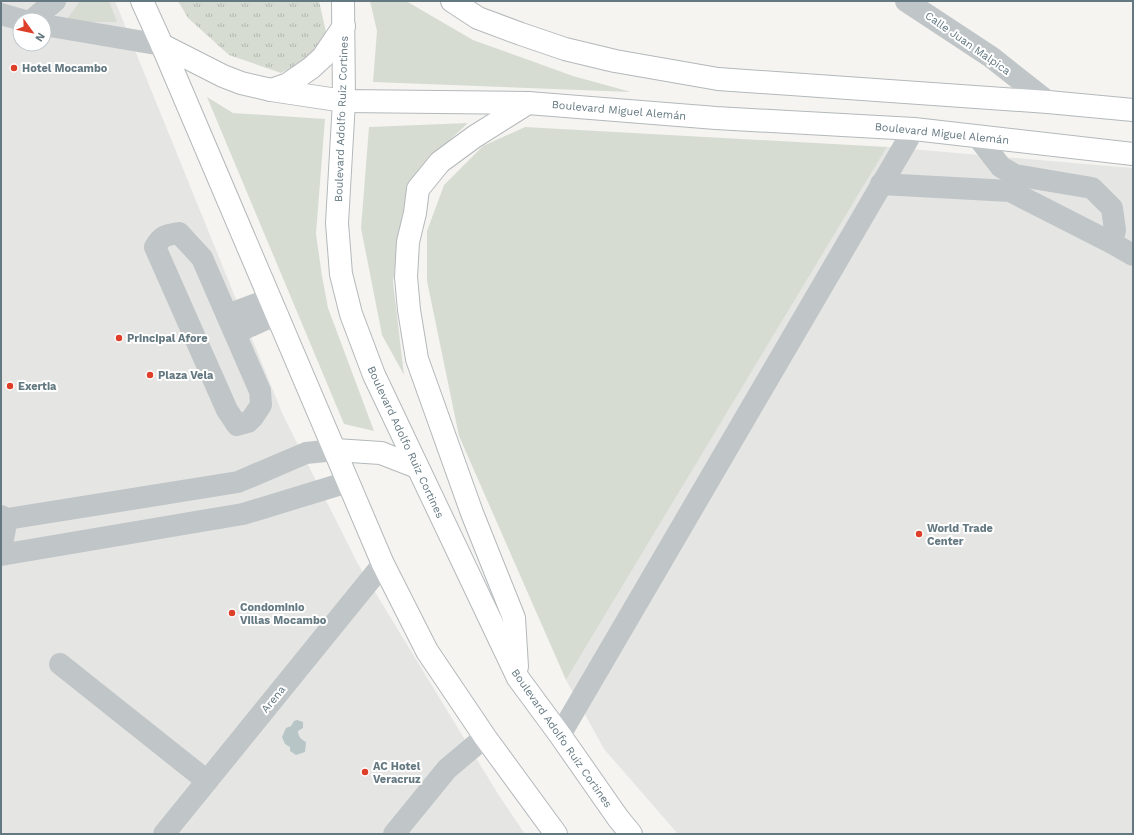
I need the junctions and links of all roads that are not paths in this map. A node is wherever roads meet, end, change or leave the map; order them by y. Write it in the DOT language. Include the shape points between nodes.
graph roads {
  1 [pos="55,1"];
  2 [pos="142,1"];
  3 [pos="343,1"];
  4 [pos="452,1"];
  5 [pos="906,1"];
  6 [pos="42,12"];
  7 [pos="1,14"];
  8 [pos="12,17"];
  9 [pos="52,26"];
  10 [pos="344,26"];
  11 [pos="162,45"];
  12 [pos="271,90"];
  13 [pos="344,102"];
  14 [pos="1048,102"];
  15 [pos="528,103"];
  16 [pos="1133,110"];
  17 [pos="914,129"];
  18 [pos="977,136"];
  19 [pos="1133,154"];
  20 [pos="881,184"];
  21 [pos="1112,243"];
  22 [pos="1133,255"];
  23 [pos="274,307"];
  24 [pos="231,324"];
  25 [pos="334,450"];
  26 [pos="417,467"];
  27 [pos="348,482"];
  28 [pos="4,517"];
  29 [pos="1,549"];
  30 [pos="1,555"];
  31 [pos="383,564"];
  32 [pos="60,664"];
  33 [pos="518,678"];
  34 [pos="560,735"];
  35 [pos="485,737"];
  36 [pos="207,781"];
  37 [pos="164,834"];
  38 [pos="394,834"];
  39 [pos="556,834"];
  40 [pos="631,834"];
  1 -- 6 [label="street"];
  2 -- 11 [label="main road"];
  3 -- 10 [label="main road, Boulevard Adolfo Ruiz Cortines"];
  4 -- 14 [label="main road" via="478,18 565,49 615,61 718,79"];
  5 -- 14 [label="street, Calle Juan Malpica" via="991,57"];
  7 -- 8 [label="street"];
  9 -- 11 [label="street"];
  10 -- 12 [label="main road" via="323,57 311,68 288,84"];
  10 -- 13 [label="main road, Boulevard Adolfo Ruiz Cortines"];
  11 -- 12 [label="main road, Boulevard Miguel Alemán" via="224,76"];
  11 -- 23 [label="main road"];
  12 -- 13 [label="main road, Boulevard Miguel Alemán"];
  13 -- 15 [label="main road, Boulevard Miguel Alemán"];
  13 -- 26 [label="main road, Boulevard Adolfo Ruiz Cortines" via="337,223 341,274 351,314 374,375"];
  14 -- 16 [label="main road"];
  15 -- 17 [label="main road, Boulevard Miguel Alemán" via="716,118"];
  15 -- 33 [label="main road" via="440,162 418,190 408,242 406,277 417,359 472,513 514,618"];
  17 -- 18 [label="main road, Boulevard Miguel Alemán"];
  17 -- 20 [label="street"];
  18 -- 19 [label="main road, Boulevard Miguel Alemán"];
  18 -- 21 [label="street" via="1001,167 1015,175 1092,188 1112,208 1115,230"];
  20 -- 21 [label="street" via="1010,191"];
  20 -- 34 [label="street"];
  21 -- 22 [label="street"];
  23 -- 24 [label="street"];
  23 -- 25 [label="main road"];
  24 -- 24 [label="street" via="202,258 179,233 166,235 159,240 155,247 227,410 237,425 248,422 261,405 260,391"];
  25 -- 26 [label="main road" via="381,453"];
  25 -- 27 [label="main road"];
  25 -- 28 [label="street" via="306,453 238,482"];
  26 -- 33 [label="main road, Boulevard Adolfo Ruiz Cortines"];
  27 -- 30 [label="street" via="243,514"];
  27 -- 31 [label="main road"];
  28 -- 29 [label="street"];
  31 -- 35 [label="main road" via="427,651"];
  31 -- 36 [label="street, Arena"];
  32 -- 36 [label="street"];
  33 -- 34 [label="main road, Boulevard Adolfo Ruiz Cortines"];
  34 -- 40 [label="main road, Boulevard Adolfo Ruiz Cortines"];
  35 -- 38 [label="street" via="446,769"];
  35 -- 39 [label="main road"];
  36 -- 37 [label="street, Arena"];
}
